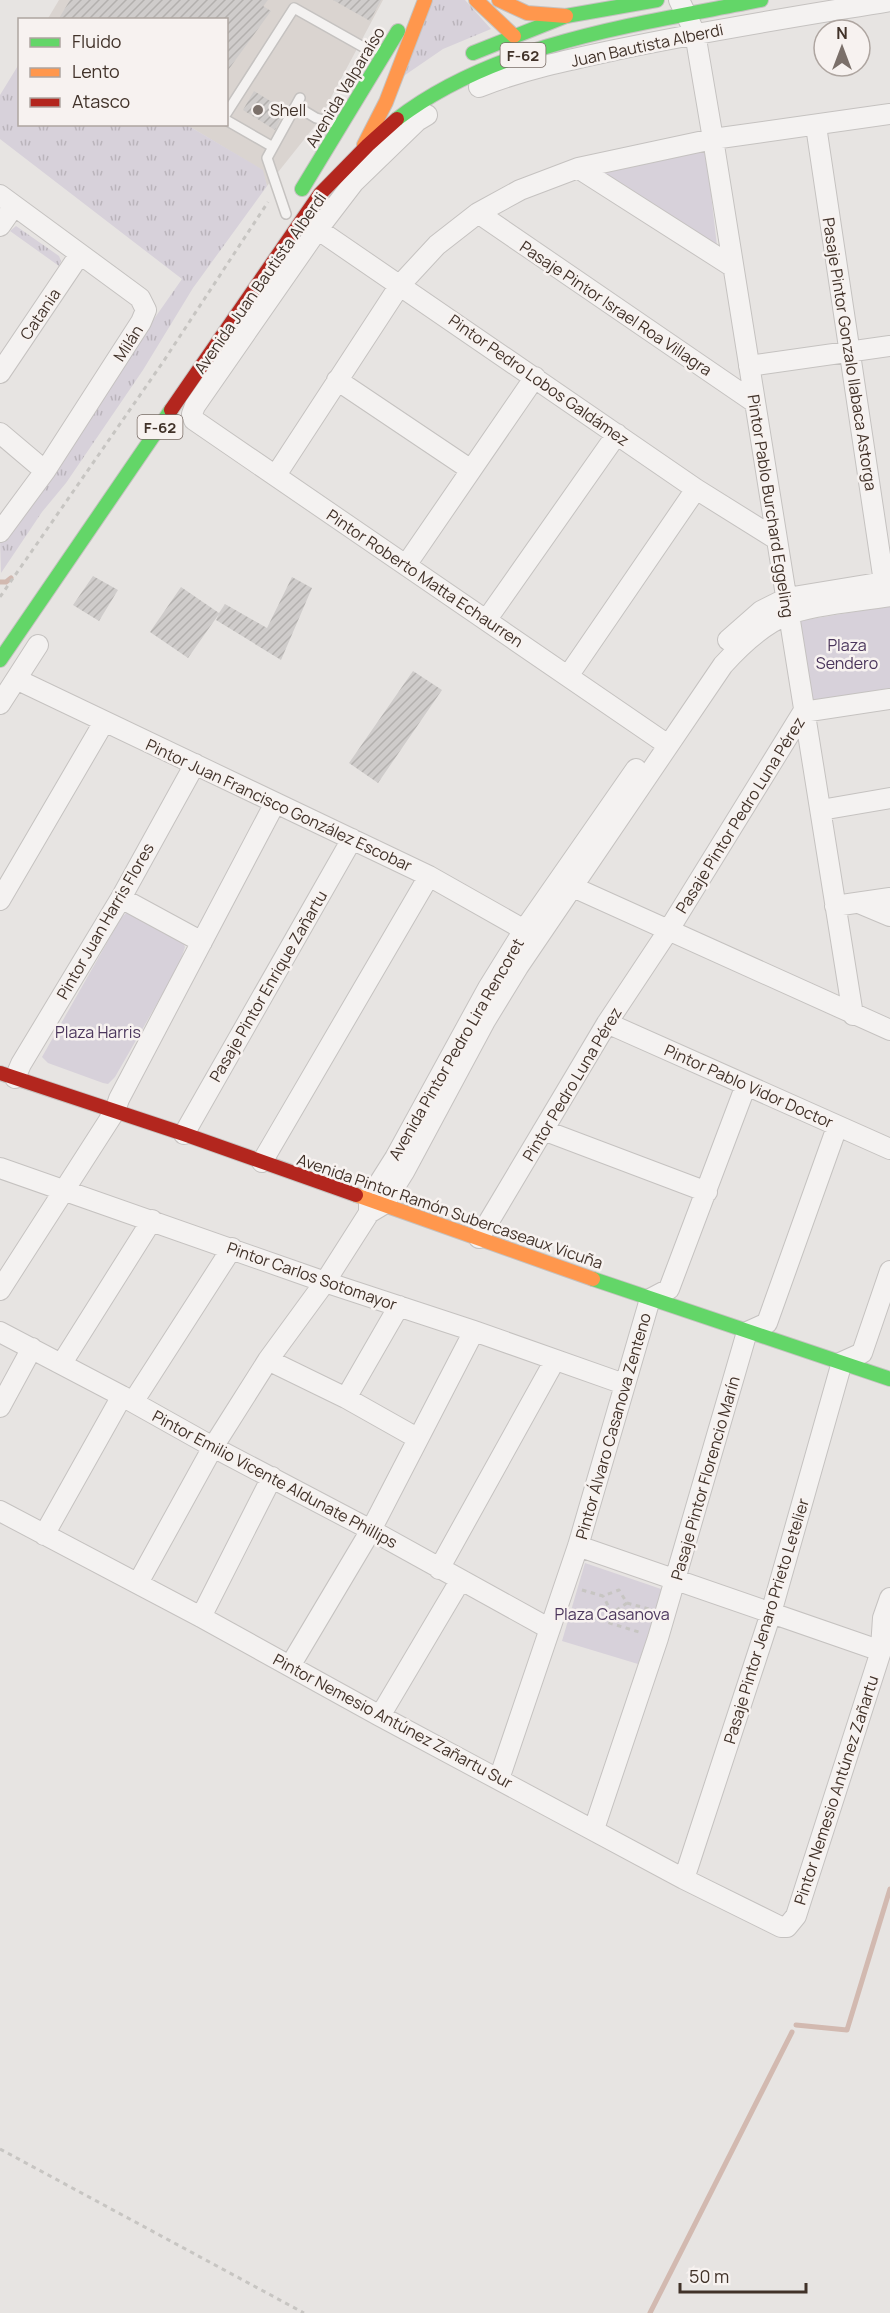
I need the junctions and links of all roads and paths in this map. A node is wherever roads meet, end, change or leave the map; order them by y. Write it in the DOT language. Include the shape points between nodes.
graph roads {
  1 [pos="412,0"];
  2 [pos="425,0"];
  3 [pos="476,0"];
  4 [pos="499,0"];
  5 [pos="657,0"];
  6 [pos="761,0"];
  7 [pos="890,1"];
  8 [pos="295,4"];
  9 [pos="566,16"];
  10 [pos="687,16"];
  11 [pos="514,36"];
  12 [pos="567,43"];
  13 [pos="388,50"];
  14 [pos="460,58"];
  15 [pos="405,90"];
  16 [pos="386,102"];
  17 [pos="228,111"];
  18 [pos="890,114"];
  19 [pos="228,121"];
  20 [pos="341,125"];
  21 [pos="816,126"];
  22 [pos="357,139"];
  23 [pos="713,139"];
  24 [pos="273,147"];
  25 [pos="578,168"];
  26 [pos="278,187"];
  27 [pos="302,189"];
  28 [pos="320,194"];
  29 [pos="7,200"];
  30 [pos="478,213"];
  31 [pos="297,221"];
  32 [pos="0,226"];
  33 [pos="80,254"];
  34 [pos="733,267"];
  35 [pos="400,285"];
  36 [pos="890,346"];
  37 [pos="850,351"];
  38 [pos="749,366"];
  39 [pos="0,373"];
  40 [pos="178,375"];
  41 [pos="535,377"];
  42 [pos="337,380"];
  43 [pos="754,402"];
  44 [pos="195,406"];
  45 [pos="0,433"];
  46 [pos="617,434"];
  47 [pos="471,470"];
  48 [pos="45,471"];
  49 [pos="276,475"];
  50 [pos="696,489"];
  51 [pos="0,532"];
  52 [pos="776,539"];
  53 [pos="406,565"];
  54 [pos="39,578"];
  55 [pos="888,587"];
  56 [pos="0,597"];
  57 [pos="788,606"];
  58 [pos="487,620"];
  59 [pos="38,645"];
  60 [pos="0,660"];
  61 [pos="568,676"];
  62 [pos="16,679"];
  63 [pos="890,699"];
  64 [pos="0,704"];
  65 [pos="803,712"];
  66 [pos="104,722"];
  67 [pos="663,741"];
  68 [pos="195,764"];
  69 [pos="890,798"];
  70 [pos="275,803"];
  71 [pos="821,810"];
  72 [pos="352,839"];
  73 [pos="429,876"];
  74 [pos="573,887"];
  75 [pos="121,898"];
  76 [pos="890,898"];
  77 [pos="0,900"];
  78 [pos="859,903"];
  79 [pos="835,906"];
  80 [pos="890,916"];
  81 [pos="668,931"];
  82 [pos="531,934"];
  83 [pos="202,942"];
  84 [pos="853,1015"];
  85 [pos="608,1023"];
  86 [pos="890,1030"];
  87 [pos="16,1069"];
  88 [pos="76,1083"];
  89 [pos="746,1085"];
  90 [pos="117,1105"];
  91 [pos="837,1126"];
  92 [pos="187,1128"];
  93 [pos="543,1131"];
  94 [pos="890,1149"];
  95 [pos="265,1156"];
  96 [pos="312,1165"];
  97 [pos="0,1168"];
  98 [pos="65,1190"];
  99 [pos="707,1192"];
  100 [pos="380,1196"];
  101 [pos="152,1220"];
  102 [pos="484,1228"];
  103 [pos="232,1248"];
  104 [pos="890,1271"];
  105 [pos="325,1282"];
  106 [pos="0,1290"];
  107 [pos="649,1290"];
  108 [pos="399,1306"];
  109 [pos="747,1324"];
  110 [pos="474,1331"];
  111 [pos="0,1332"];
  112 [pos="32,1348"];
  113 [pos="841,1354"];
  114 [pos="268,1360"];
  115 [pos="555,1360"];
  116 [pos="62,1363"];
  117 [pos="890,1379"];
  118 [pos="624,1384"];
  119 [pos="346,1398"];
  120 [pos="127,1399"];
  121 [pos="0,1407"];
  122 [pos="417,1438"];
  123 [pos="213,1447"];
  124 [pos="272,1477"];
  125 [pos="0,1511"];
  126 [pos="371,1530"];
  127 [pos="44,1535"];
  128 [pos="578,1546"];
  129 [pos="439,1569"];
  130 [pos="676,1580"];
  131 [pos="460,1581"];
  132 [pos="138,1583"];
  133 [pos="565,1585"];
  134 [pos="603,1596"];
  135 [pos="890,1598"];
  136 [pos="557,1607"];
  137 [pos="612,1613"];
  138 [pos="771,1613"];
  139 [pos="201,1617"];
  140 [pos="609,1623"];
  141 [pos="549,1629"];
  142 [pos="658,1638"];
  143 [pos="886,1643"];
  144 [pos="290,1666"];
  145 [pos="380,1716"];
  146 [pos="499,1779"];
  147 [pos="594,1829"];
  148 [pos="684,1879"];
  149 [pos="787,1927"];
  150 [pos="0,2149"];
  151 [pos="304,2313"];
  1 -- 13 [label="main road, Avenida Valparaíso"];
  2 -- 16 [label="main road, Avenida Valparaíso"];
  3 -- 11 [label="main road"];
  4 -- 9 [label="main road" via="527,13"];
  5 -- 9 [label="main road, F-62"];
  6 -- 10 [label="main road, Avenida Juan Bautista Alberdi / F-62"];
  7 -- 10 [label="street, Juan Bautista Alberdi"];
  8 -- 13 [label="lane" via="346,39 365,48"];
  8 -- 17 [label="lane"];
  9 -- 11 [label="main road, F-62"];
  10 -- 12 [label="main road, Avenida Juan Bautista Alberdi / F-62"];
  10 -- 23 [label="street, Pintor Pablo Burchard Eggeling"];
  10 -- 31 [label="street, Juan Bautista Alberdi" via="594,54 512,75 453,99 417,121 354,182"];
  11 -- 12 [label="main road"];
  11 -- 14 [label="main road, F-62"];
  12 -- 28 [label="main road, Avenida Juan Bautista Alberdi / F-62" via="471,75 419,103 377,135"];
  13 -- 20 [label="main road, Avenida Valparaíso"];
  15 -- 16 [label="main road, Avenida Juan Bautista Alberdi / F-62"];
  16 -- 22 [label="main road, Avenida Juan Bautista Alberdi / F-62"];
  18 -- 21 [label="street"];
  19 -- 24 [label="lane"];
  20 -- 22 [label="main road"];
  20 -- 24 [label="lane" via="316,118 298,102"];
  20 -- 27 [label="main road, Avenida Valparaíso"];
  21 -- 23 [label="street"];
  21 -- 37 [label="street, Pasaje Pintor Gonzalo Ilabaca Astorga"];
  22 -- 27 [label="main road, Avenida Juan Bautista Alberdi / F-62"];
  22 -- 28 [label="main road"];
  23 -- 25 [label="street"];
  23 -- 34 [label="street, Pintor Pablo Burchard Eggeling"];
  24 -- 26 [label="lane" via="267,158"];
  25 -- 30 [label="street" via="520,190"];
  25 -- 34 [label="street"];
  26 -- 31 [label="lane"];
  26 -- 56 [label="path" via="163,362"];
  27 -- 31 [label="main road, Avenida Juan Bautista Alberdi / F-62"];
  28 -- 31 [label="main road, Avenida Juan Bautista Alberdi / F-62"];
  29 -- 32 [label="street"];
  29 -- 33 [label="street, Milán"];
  30 -- 35 [label="street" via="437,245"];
  30 -- 43 [label="street, Pasaje Pintor Israel Roa Villagra"];
  31 -- 35 [label="street, Pintor Pedro Lobos Galdámez"];
  31 -- 44 [label="street, Juan Bautista Alberdi"];
  31 -- 60 [label="main road, Avenida Juan Bautista Alberdi / F-62"];
  33 -- 39 [label="street, Catania"];
  33 -- 48 [label="street, Milán" via="140,298 146,310"];
  34 -- 38 [label="street, Pintor Pablo Burchard Eggeling"];
  35 -- 41 [label="street, Pintor Pedro Lobos Galdámez"];
  35 -- 42 [label="street"];
  36 -- 37 [label="street"];
  37 -- 38 [label="street"];
  37 -- 55 [label="street, Pasaje Pintor Gonzalo Ilabaca Astorga"];
  38 -- 43 [label="street, Pintor Pablo Burchard Eggeling"];
  40 -- 54 [label="main road, Avenida Juan Bautista Alberdi / F-62" via="86,515"];
  41 -- 46 [label="street, Pintor Pedro Lobos Galdámez"];
  41 -- 47 [label="street"];
  42 -- 47 [label="street"];
  42 -- 49 [label="street"];
  43 -- 52 [label="street, Pintor Pablo Burchard Eggeling"];
  44 -- 49 [label="street, Pintor Roberto Matta Echaurren" via="194,420"];
  45 -- 48 [label="street"];
  46 -- 50 [label="street, Pintor Pedro Lobos Galdámez"];
  46 -- 58 [label="street"];
  47 -- 53 [label="street"];
  48 -- 51 [label="street"];
  49 -- 53 [label="street, Pintor Roberto Matta Echaurren"];
  50 -- 52 [label="street, Pintor Pedro Lobos Galdámez"];
  50 -- 61 [label="street"];
  52 -- 57 [label="street, Pintor Pablo Burchard Eggeling"];
  53 -- 58 [label="street, Pintor Roberto Matta Echaurren"];
  55 -- 57 [label="street, Avenida Pintor Pedro Lira Rencoret"];
  57 -- 65 [label="street, Pintor Pablo Burchard Eggeling"];
  57 -- 67 [label="street, Avenida Pintor Pedro Lira Rencoret" via="761,611 724,645"];
  58 -- 61 [label="street, Pintor Roberto Matta Echaurren"];
  59 -- 62 [label="street"];
  61 -- 67 [label="street, Pintor Roberto Matta Echaurren"];
  62 -- 64 [label="street"];
  62 -- 66 [label="street, Pintor Juan Francisco González Escobar"];
  63 -- 65 [label="street, Pasaje Pintor Pedro Luna Pérez"];
  65 -- 71 [label="street, Pintor Pablo Burchard Eggeling"];
  65 -- 81 [label="street, Pasaje Pintor Pedro Luna Pérez"];
  66 -- 68 [label="street, Pintor Juan Francisco González Escobar"];
  66 -- 77 [label="street"];
  67 -- 74 [label="street, Avenida Pintor Pedro Lira Rencoret"];
  67 -- 82 [label="street, Avenida Pintor Pedro Lira Rencoret"];
  68 -- 70 [label="street, Pintor Juan Francisco González Escobar"];
  68 -- 75 [label="street, Pintor Juan Harris Flores"];
  69 -- 71 [label="street"];
  70 -- 72 [label="street, Pintor Juan Francisco González Escobar"];
  70 -- 83 [label="street"];
  71 -- 79 [label="street, Pintor Pablo Burchard Eggeling"];
  72 -- 73 [label="street, Pintor Juan Francisco González Escobar"];
  72 -- 92 [label="street, Pasaje Pintor Enrique Zañartu"];
  73 -- 82 [label="street, Pintor Juan Francisco González Escobar"];
  73 -- 95 [label="street"];
  74 -- 81 [label="street"];
  74 -- 82 [label="street, Avenida Pintor Pedro Lira Rencoret"];
  75 -- 83 [label="street"];
  75 -- 87 [label="street, Pintor Juan Harris Flores"];
  76 -- 78 [label="street"];
  78 -- 79 [label="street"];
  78 -- 80 [label="street"];
  79 -- 84 [label="street, Pintor Pablo Burchard Eggeling"];
  81 -- 84 [label="street"];
  81 -- 85 [label="street, Pintor Pedro Luna Pérez"];
  82 -- 100 [label="street, Avenida Pintor Pedro Lira Rencoret" via="485,1021"];
  83 -- 90 [label="street"];
  84 -- 86 [label="street"];
  85 -- 89 [label="street, Pintor Pablo Vidor Doctor"];
  85 -- 93 [label="street, Pintor Pedro Luna Pérez"];
  87 -- 90 [label="main road, Avenida Pintor Ramón Subercaseaux Vicuña"];
  88 -- 90 [label="main road, Avenida Pintor Ramón Subercaseaux Vicuña"];
  89 -- 91 [label="street, Pintor Pablo Vidor Doctor"];
  89 -- 99 [label="street, Pintor Álvaro Casanova Zenteno"];
  90 -- 92 [label="main road, Avenida Pintor Ramón Subercaseaux Vicuña"];
  90 -- 98 [label="street"];
  91 -- 94 [label="street, Pintor Pablo Vidor Doctor"];
  91 -- 109 [label="street" via="772,1324"];
  92 -- 95 [label="main road, Avenida Pintor Ramón Subercaseaux Vicuña"];
  93 -- 99 [label="street"];
  93 -- 102 [label="street, Pintor Pedro Luna Pérez"];
  95 -- 96 [label="main road, Avenida Pintor Ramón Subercaseaux Vicuña"];
  95 -- 100 [label="main road, Avenida Pintor Ramón Subercaseaux Vicuña"];
  97 -- 98 [label="street, Pintor Carlos Sotomayor"];
  98 -- 101 [label="street, Pintor Carlos Sotomayor"];
  98 -- 106 [label="street"];
  99 -- 107 [label="street, Pintor Álvaro Casanova Zenteno" via="674,1291"];
  100 -- 102 [label="main road, Avenida Pintor Ramón Subercaseaux Vicuña"];
  100 -- 105 [label="street, Avenida Pintor Pedro Lira Rencoret"];
  101 -- 103 [label="street, Pintor Carlos Sotomayor"];
  101 -- 116 [label="street"];
  102 -- 107 [label="main road, Avenida Pintor Ramón Subercaseaux Vicuña"];
  103 -- 105 [label="street, Pintor Carlos Sotomayor"];
  103 -- 120 [label="street"];
  104 -- 113 [label="street" via="867,1355"];
  105 -- 108 [label="street, Pintor Carlos Sotomayor"];
  105 -- 114 [label="street, Avenida Pintor Pedro Lira Rencoret"];
  107 -- 109 [label="main road, Avenida Pintor Ramón Subercaseaux Vicuña"];
  107 -- 118 [label="street, Pintor Álvaro Casanova Zenteno"];
  108 -- 110 [label="street, Pintor Carlos Sotomayor"];
  108 -- 119 [label="street"];
  109 -- 113 [label="main road, Avenida Pintor Ramón Subercaseaux Vicuña"];
  109 -- 130 [label="street, Pasaje Pintor Florencio Marín"];
  110 -- 115 [label="street, Pintor Carlos Sotomayor"];
  110 -- 122 [label="street"];
  111 -- 112 [label="street, Pintor Emilio Vicente Aldunate Phillips"];
  112 -- 116 [label="street, Pintor Emilio Vicente Aldunate Phillips"];
  112 -- 121 [label="street"];
  113 -- 117 [label="main road, Avenida Pintor Ramón Subercaseaux Vicuña"];
  113 -- 138 [label="street, Pasaje Pintor Jenaro Prieto Letelier"];
  114 -- 119 [label="street"];
  114 -- 123 [label="street, Avenida Pintor Pedro Lira Rencoret"];
  115 -- 118 [label="street, Pintor Carlos Sotomayor"];
  115 -- 129 [label="street"];
  116 -- 120 [label="street, Pintor Emilio Vicente Aldunate Phillips"];
  118 -- 128 [label="street, Pintor Álvaro Casanova Zenteno"];
  119 -- 122 [label="street"];
  120 -- 123 [label="street, Pintor Emilio Vicente Aldunate Phillips"];
  120 -- 127 [label="street"];
  122 -- 126 [label="street"];
  123 -- 124 [label="street, Pintor Emilio Vicente Aldunate Phillips"];
  123 -- 132 [label="street, Avenida Pintor Pedro Lira Rencoret"];
  124 -- 126 [label="street, Pintor Emilio Vicente Aldunate Phillips"];
  124 -- 139 [label="street"];
  125 -- 127 [label="street, Pintor Nemesio Antúnez Zañartu Sur"];
  126 -- 129 [label="street, Pintor Emilio Vicente Aldunate Phillips"];
  126 -- 144 [label="street"];
  127 -- 132 [label="street, Pintor Nemesio Antúnez Zañartu Sur"];
  128 -- 130 [label="street"];
  128 -- 133 [label="street, Pintor Álvaro Casanova Zenteno"];
  129 -- 131 [label="street, Pintor Emilio Vicente Aldunate Phillips"];
  130 -- 138 [label="street"];
  130 -- 142 [label="street, Pasaje Pintor Florencio Marín"];
  131 -- 141 [label="street, Pintor Emilio Vicente Aldunate Phillips"];
  131 -- 145 [label="street"];
  132 -- 139 [label="street, Pintor Nemesio Antúnez Zañartu Sur"];
  133 -- 134 [label="path"];
  133 -- 136 [label="street, Pintor Álvaro Casanova Zenteno"];
  134 -- 137 [label="path"];
  134 -- 137 [label="path" via="619,1590 627,1603"];
  135 -- 143 [label="street, Pintor Nemesio Antúnez Zañartu" via="883,1618"];
  136 -- 140 [label="path"];
  136 -- 141 [label="street, Pintor Álvaro Casanova Zenteno"];
  137 -- 140 [label="path"];
  138 -- 143 [label="street"];
  138 -- 148 [label="street, Pasaje Pintor Jenaro Prieto Letelier"];
  139 -- 144 [label="street, Pintor Nemesio Antúnez Zañartu Sur"];
  140 -- 142 [label="path"];
  141 -- 146 [label="street, Pintor Álvaro Casanova Zenteno"];
  142 -- 147 [label="street, Pasaje Pintor Florencio Marín"];
  143 -- 149 [label="street, Pintor Nemesio Antúnez Zañartu" via="796,1916"];
  144 -- 145 [label="street, Pintor Nemesio Antúnez Zañartu Sur"];
  145 -- 146 [label="street, Pintor Nemesio Antúnez Zañartu Sur"];
  146 -- 147 [label="street, Pintor Nemesio Antúnez Zañartu Sur"];
  147 -- 148 [label="street, Pintor Nemesio Antúnez Zañartu Sur"];
  148 -- 149 [label="street, Pintor Nemesio Antúnez Zañartu Sur" via="773,1925"];
  150 -- 151 [label="path"];
}
